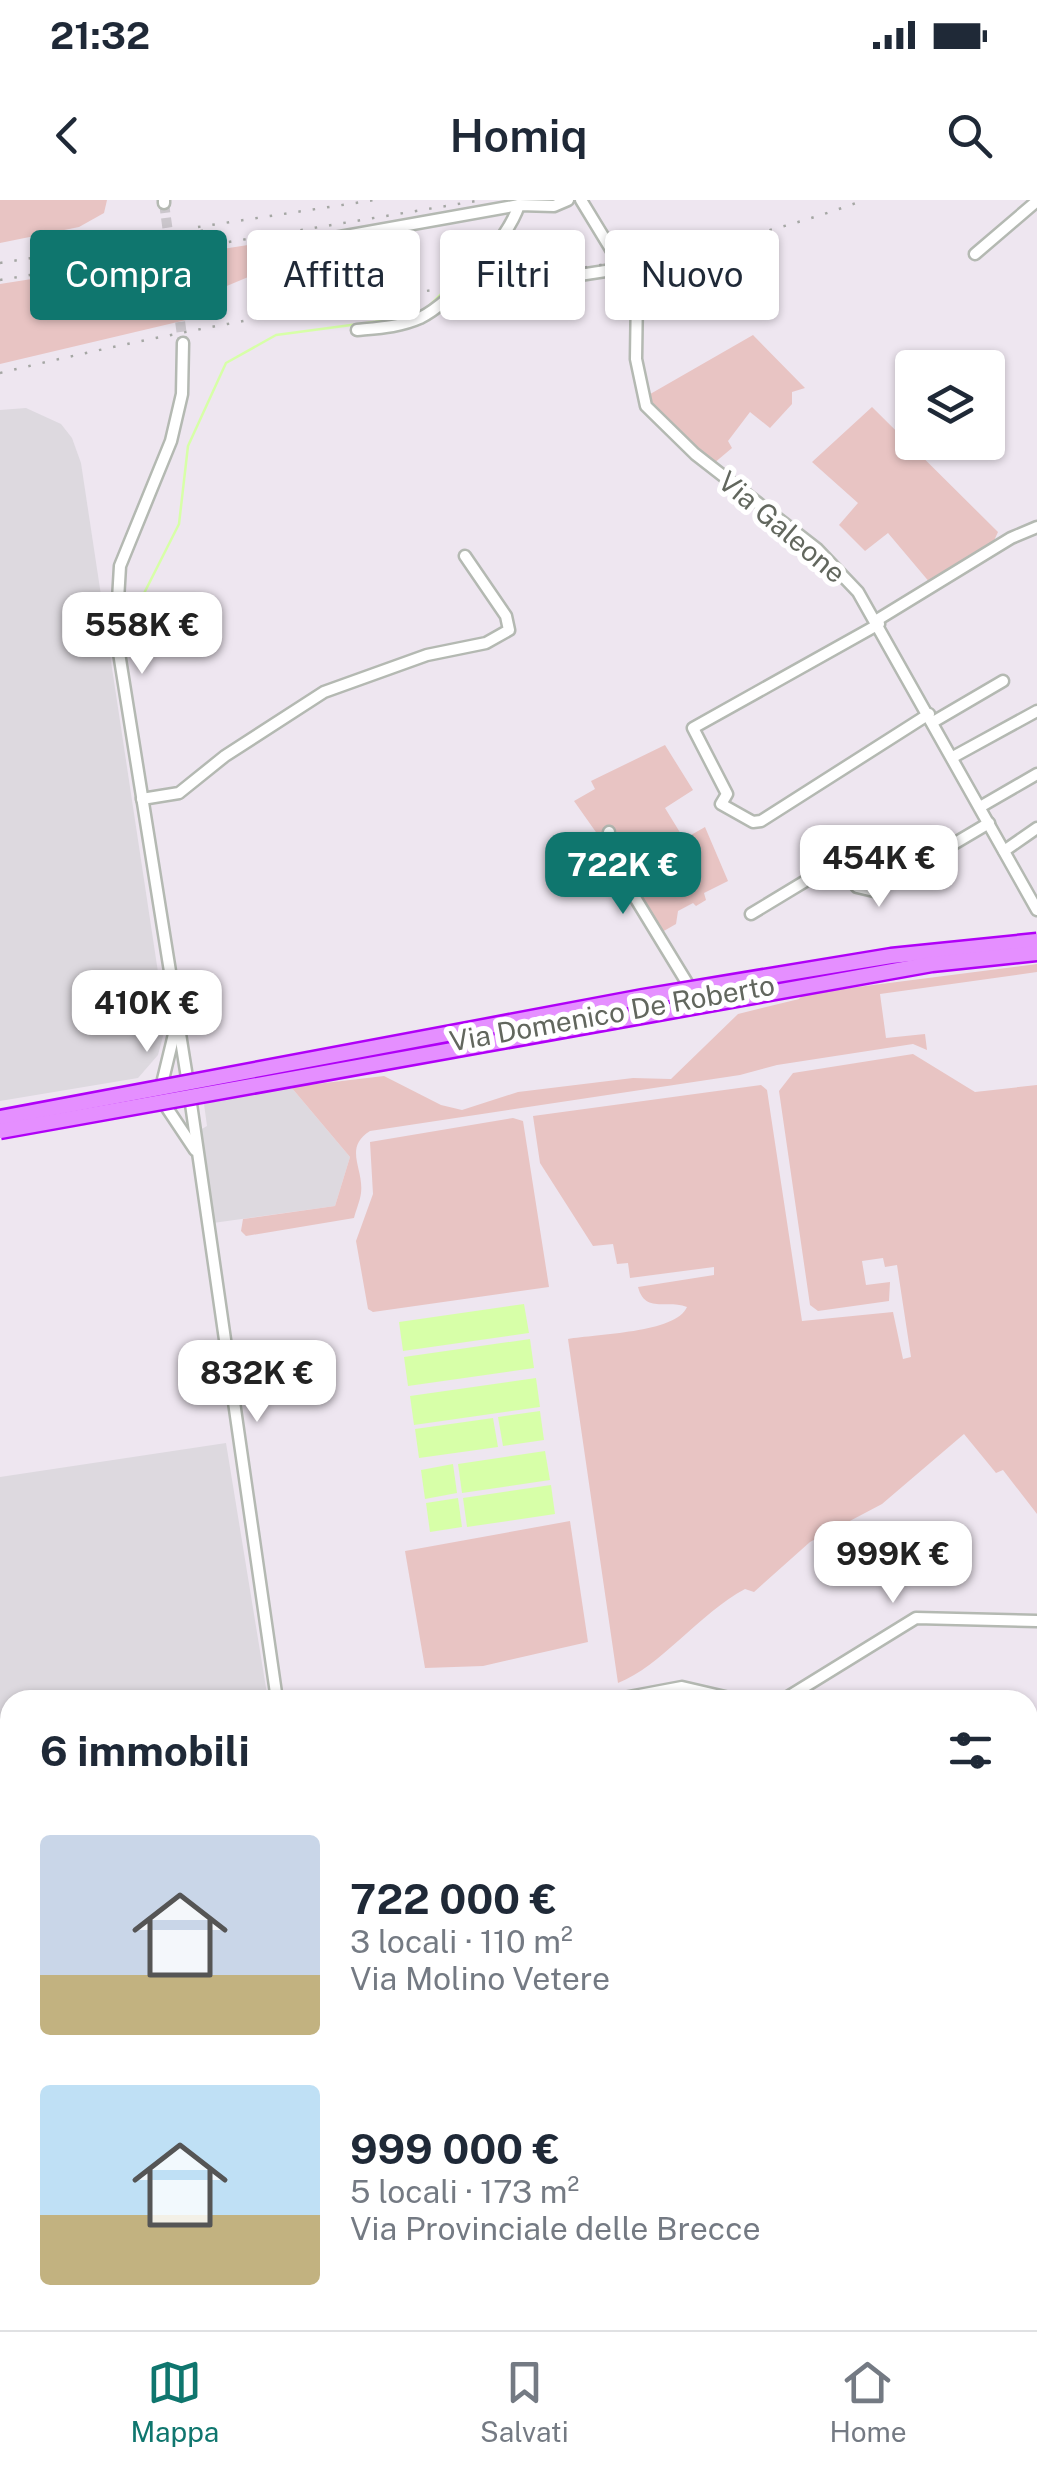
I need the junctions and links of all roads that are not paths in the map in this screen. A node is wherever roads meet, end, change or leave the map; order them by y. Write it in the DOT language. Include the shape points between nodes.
graph roads {
  1 [pos="568,200"];
  2 [pos="581,200"];
  3 [pos="1037,201"];
  4 [pos="519,205"];
  5 [pos="379,230"];
  6 [pos="508,230"];
  7 [pos="605,237"];
  8 [pos="975,254"];
  9 [pos="440,302"];
  10 [pos="637,320"];
  11 [pos="357,330"];
  12 [pos="183,343"];
  13 [pos="1037,528"];
  14 [pos="465,556"];
  15 [pos="878,622"];
  16 [pos="1003,681"];
  17 [pos="1037,711"];
  18 [pos="931,718"];
  19 [pos="953,757"];
  20 [pos="1037,774"];
  21 [pos="142,798"];
  22 [pos="980,807"];
  23 [pos="989,823"];
  24 [pos="1037,828"];
  25 [pos="609,832"];
  26 [pos="1004,850"];
  27 [pos="1037,910"];
  28 [pos="751,914"];
  29 [pos="1037,947"];
  30 [pos="697,998"];
  31 [pos="178,1021"];
  32 [pos="189,1090"];
  33 [pos="159,1096"];
  34 [pos="0,1120"];
  35 [pos="0,1132"];
  36 [pos="198,1156"];
  37 [pos="1037,1620"];
  38 [pos="276,1690"];
  39 [pos="666,1690"];
  40 [pos="695,1690"];
  41 [pos="798,1690"];
  1 -- 4 [label="street"];
  2 -- 7 [label="street, Via Galeone"];
  3 -- 8 [label="street"];
  4 -- 5 [label="street"];
  4 -- 6 [label="street"];
  9 -- 11 [label="street" via="416,320"];
  10 -- 15 [label="street, Via Galeone" via="646,406 694,454 817,549"];
  12 -- 21 [label="street" via="182,394 171,441 120,566 116,634"];
  13 -- 15 [label="street"];
  14 -- 21 [label="street" via="509,630 486,643 428,654 324,692 179,793"];
  15 -- 18 [label="street, Via Galeone"];
  15 -- 18 [label="street" via="693,728 727,794 721,804 761,821"];
  16 -- 18 [label="street"];
  17 -- 19 [label="street"];
  18 -- 19 [label="street, Via Galeone"];
  19 -- 22 [label="street, Via Galeone"];
  20 -- 22 [label="street"];
  21 -- 31 [label="street"];
  22 -- 23 [label="street, Via Galeone"];
  23 -- 26 [label="street, Via Galeone"];
  23 -- 28 [label="street" via="874,891 858,887 837,862"];
  24 -- 26 [label="street"];
  25 -- 30 [label="street" via="606,850"];
  26 -- 27 [label="street, Via Galeone"];
  29 -- 30 [label="street, Via Domenico De Roberto"];
  29 -- 34 [label="highway, bridge" via="892,956 643,997"];
  29 -- 35 [label="highway, bridge"];
  30 -- 32 [label="street, Via Domenico De Roberto"];
  31 -- 32 [label="street"];
  31 -- 33 [label="street"];
  32 -- 33 [label="street, Via Domenico De Roberto"];
  32 -- 36 [label="street"];
  33 -- 34 [label="street, Via Domenico De Roberto"];
  33 -- 36 [label="street"];
  36 -- 38 [label="street"];
  37 -- 41 [label="street" via="916,1618"];
  39 -- 40 [label="street"];
}
